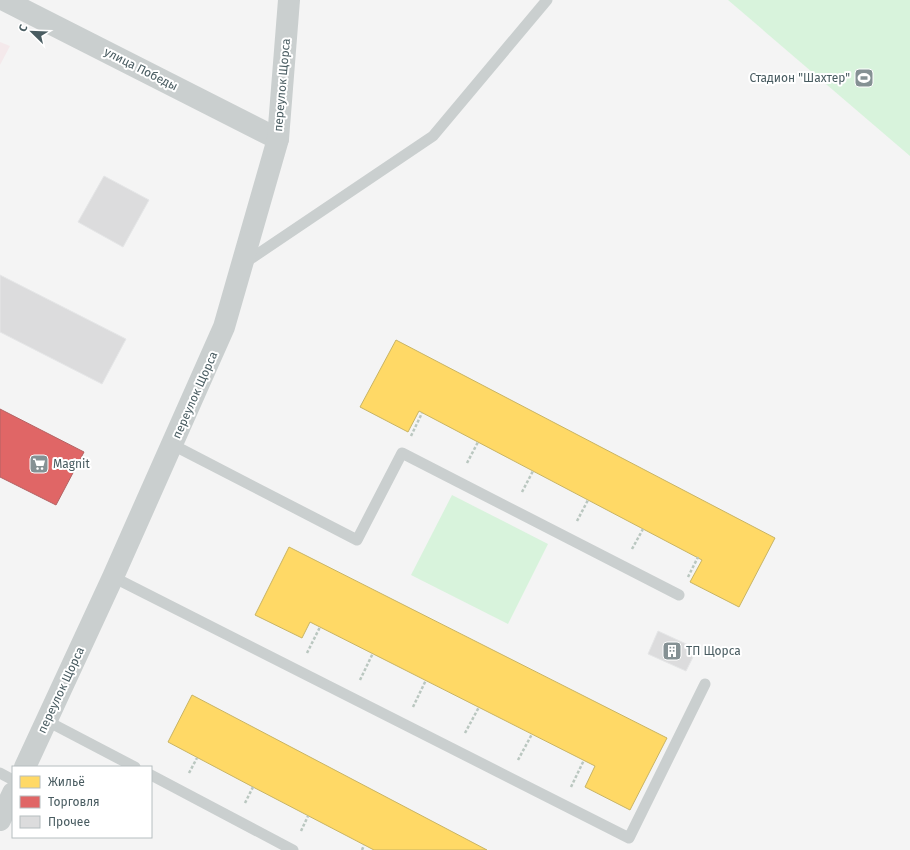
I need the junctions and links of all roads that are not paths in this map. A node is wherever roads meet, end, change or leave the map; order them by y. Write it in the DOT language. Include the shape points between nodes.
graph roads {
  1 [pos="4,0"];
  2 [pos="289,0"];
  3 [pos="548,0"];
  4 [pos="278,139"];
  5 [pos="241,265"];
  6 [pos="173,445"];
  7 [pos="113,577"];
  8 [pos="679,594"];
  9 [pos="705,684"];
  10 [pos="47,721"];
  11 [pos="26,766"];
  12 [pos="133,766"];
  13 [pos="0,772"];
  14 [pos="152,777"];
  15 [pos="12,779"];
  16 [pos="12,795"];
  17 [pos="0,820"];
  18 [pos="294,850"];
  1 -- 4 [label="street, улица Победы"];
  2 -- 4 [label="street, переулок Щорса"];
  3 -- 5 [label="lane" via="433,136"];
  4 -- 5 [label="street, переулок Щорса"];
  5 -- 6 [label="street, переулок Щорса" via="224,327"];
  6 -- 7 [label="street, переулок Щорса"];
  6 -- 8 [label="lane" via="357,540 402,453"];
  7 -- 9 [label="lane" via="629,838"];
  7 -- 10 [label="street, переулок Щорса"];
  10 -- 11 [label="street, переулок Щорса"];
  10 -- 12 [label="lane"];
  13 -- 15 [label="lane"];
  14 -- 18 [label="lane"];
  16 -- 17 [label="street"];
}
